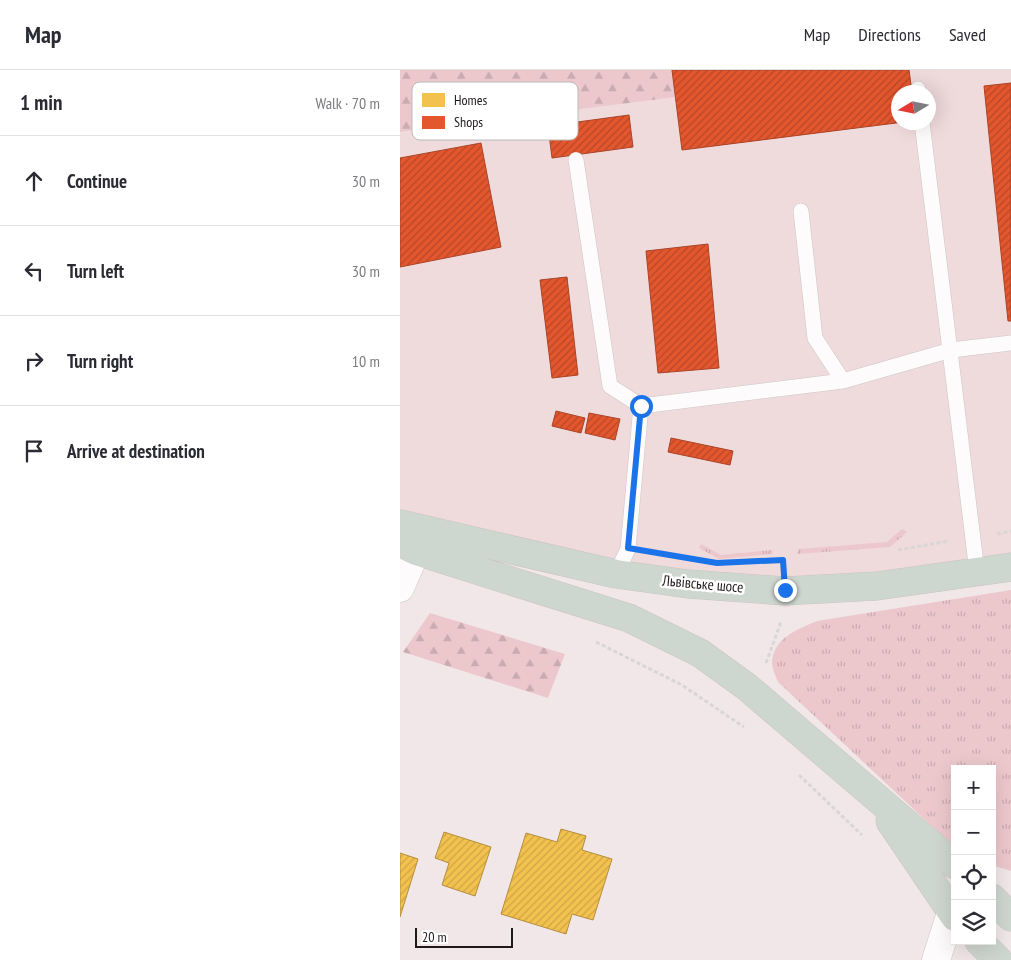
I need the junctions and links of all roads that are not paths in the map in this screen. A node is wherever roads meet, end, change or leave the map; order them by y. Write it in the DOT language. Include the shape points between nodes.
graph roads {
  1 [pos="923,130"];
  2 [pos="576,160"];
  3 [pos="801,211"];
  4 [pos="1011,343"];
  5 [pos="951,350"];
  6 [pos="843,381"];
  7 [pos="641,406"];
  8 [pos="400,524"];
  9 [pos="408,547"];
  10 [pos="1011,567"];
  11 [pos="977,572"];
  12 [pos="616,574"];
  13 [pos="400,588"];
  14 [pos="872,793"];
  15 [pos="951,862"];
  16 [pos="996,894"];
  17 [pos="1011,896"];
  18 [pos="994,900"];
  19 [pos="951,912"];
  20 [pos="1011,917"];
  21 [pos="951,920"];
  22 [pos="983,945"];
  23 [pos="939,950"];
  24 [pos="998,960"];
  1 -- 5 [label="lane"];
  2 -- 7 [label="lane" via="610,386"];
  3 -- 6 [label="lane" via="815,338"];
  4 -- 5 [label="lane"];
  5 -- 6 [label="lane"];
  5 -- 11 [label="lane"];
  6 -- 7 [label="lane"];
  7 -- 12 [label="lane" via="628,548"];
  8 -- 12 [label="highway, Львівське шосе"];
  9 -- 13 [label="street"];
  9 -- 14 [label="highway" via="629,618 700,653 747,687"];
  10 -- 11 [label="highway, Львівське шосе"];
  11 -- 12 [label="highway, Львівське шосе" via="877,586 785,590 688,584"];
  14 -- 15 [label="highway"];
  14 -- 19 [label="highway"];
  16 -- 17 [label="lane"];
  18 -- 20 [label="highway"];
  21 -- 23 [label="street"];
  22 -- 24 [label="highway"];
}
